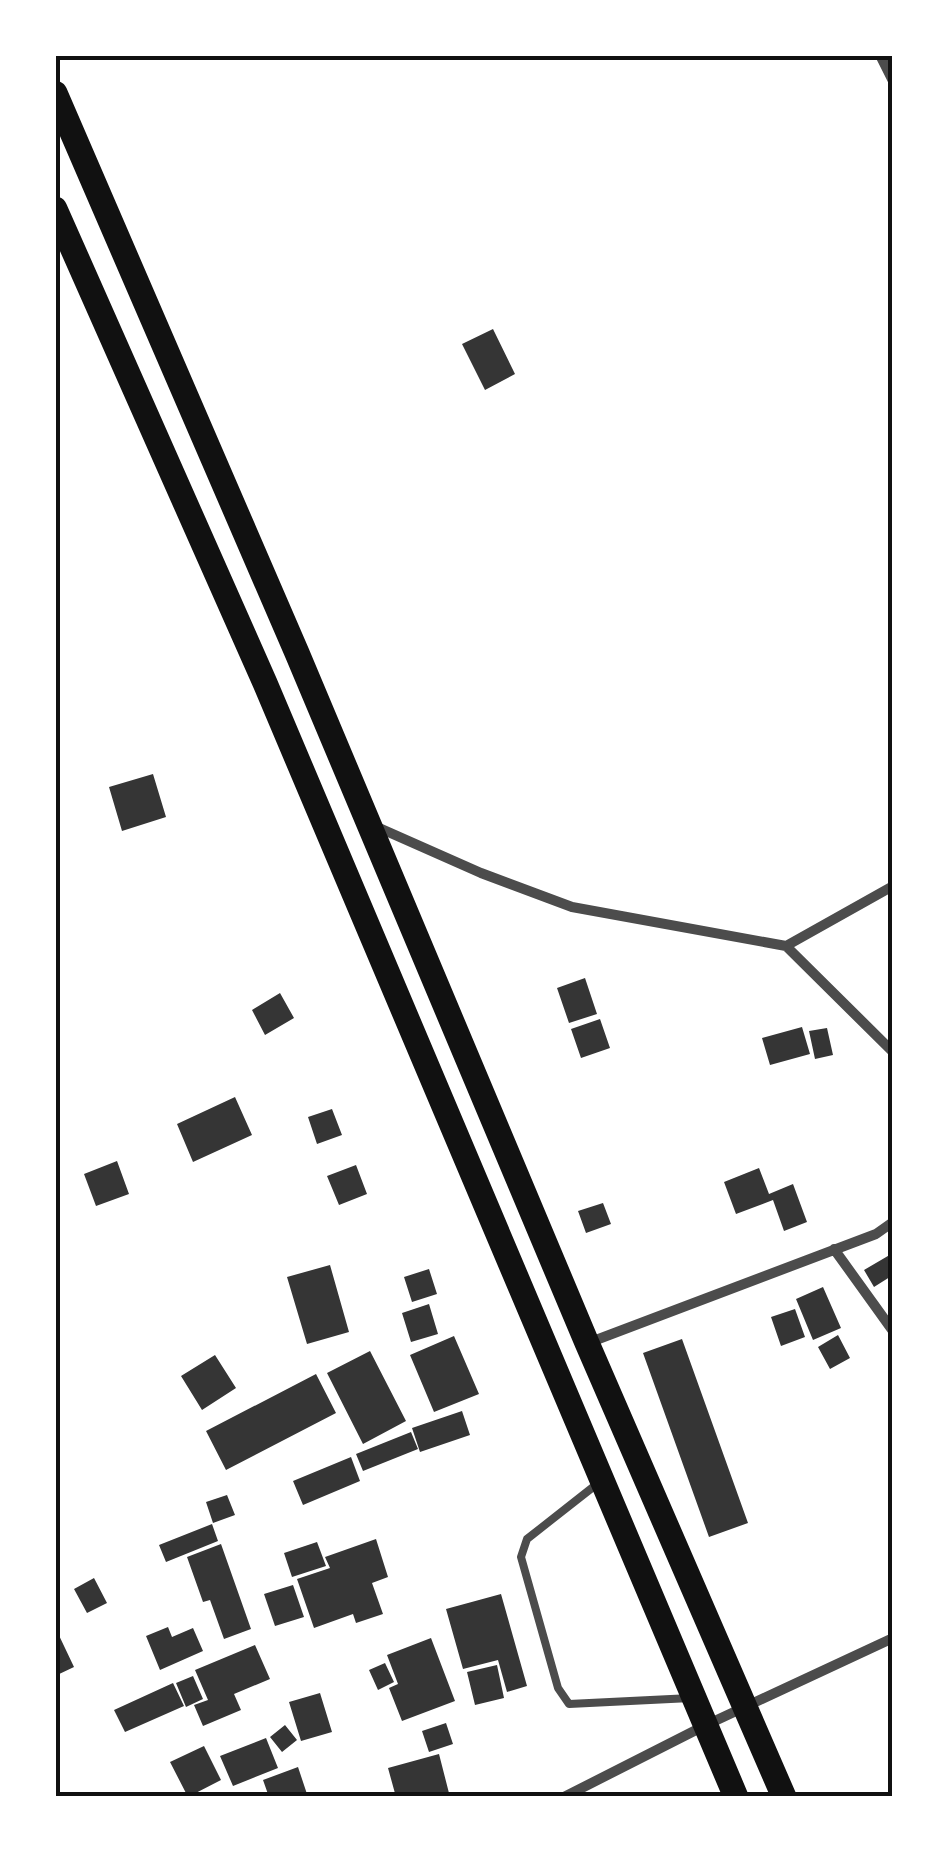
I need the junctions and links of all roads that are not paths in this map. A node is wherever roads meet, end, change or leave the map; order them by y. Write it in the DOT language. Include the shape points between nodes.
graph roads {
  1 [pos="880,55"];
  2 [pos="893,81"];
  3 [pos="55,93"];
  4 [pos="55,210"];
  5 [pos="369,823"];
  6 [pos="893,886"];
  7 [pos="786,946"];
  8 [pos="893,1052"];
  9 [pos="893,1222"];
  10 [pos="834,1249"];
  11 [pos="893,1332"];
  12 [pos="587,1343"];
  13 [pos="601,1482"];
  14 [pos="893,1638"];
  15 [pos="692,1698"];
  16 [pos="746,1707"];
  17 [pos="704,1726"];
  18 [pos="564,1797"];
  19 [pos="736,1797"];
  20 [pos="784,1797"];
  1 -- 2 [label="street"];
  3 -- 5 [label="main road"];
  4 -- 13 [label="main road" via="280,718"];
  5 -- 7 [label="street" via="572,907"];
  5 -- 12 [label="main road"];
  6 -- 7 [label="street"];
  7 -- 8 [label="street"];
  9 -- 10 [label="street"];
  10 -- 11 [label="street"];
  10 -- 12 [label="street"];
  12 -- 16 [label="main road"];
  13 -- 15 [label="main road"];
  13 -- 15 [label="lane" via="527,1539 521,1557 558,1688 569,1704"];
  14 -- 16 [label="street"];
  15 -- 17 [label="main road"];
  16 -- 17 [label="street"];
  16 -- 20 [label="main road"];
  17 -- 18 [label="street"];
  17 -- 19 [label="main road"];
}
